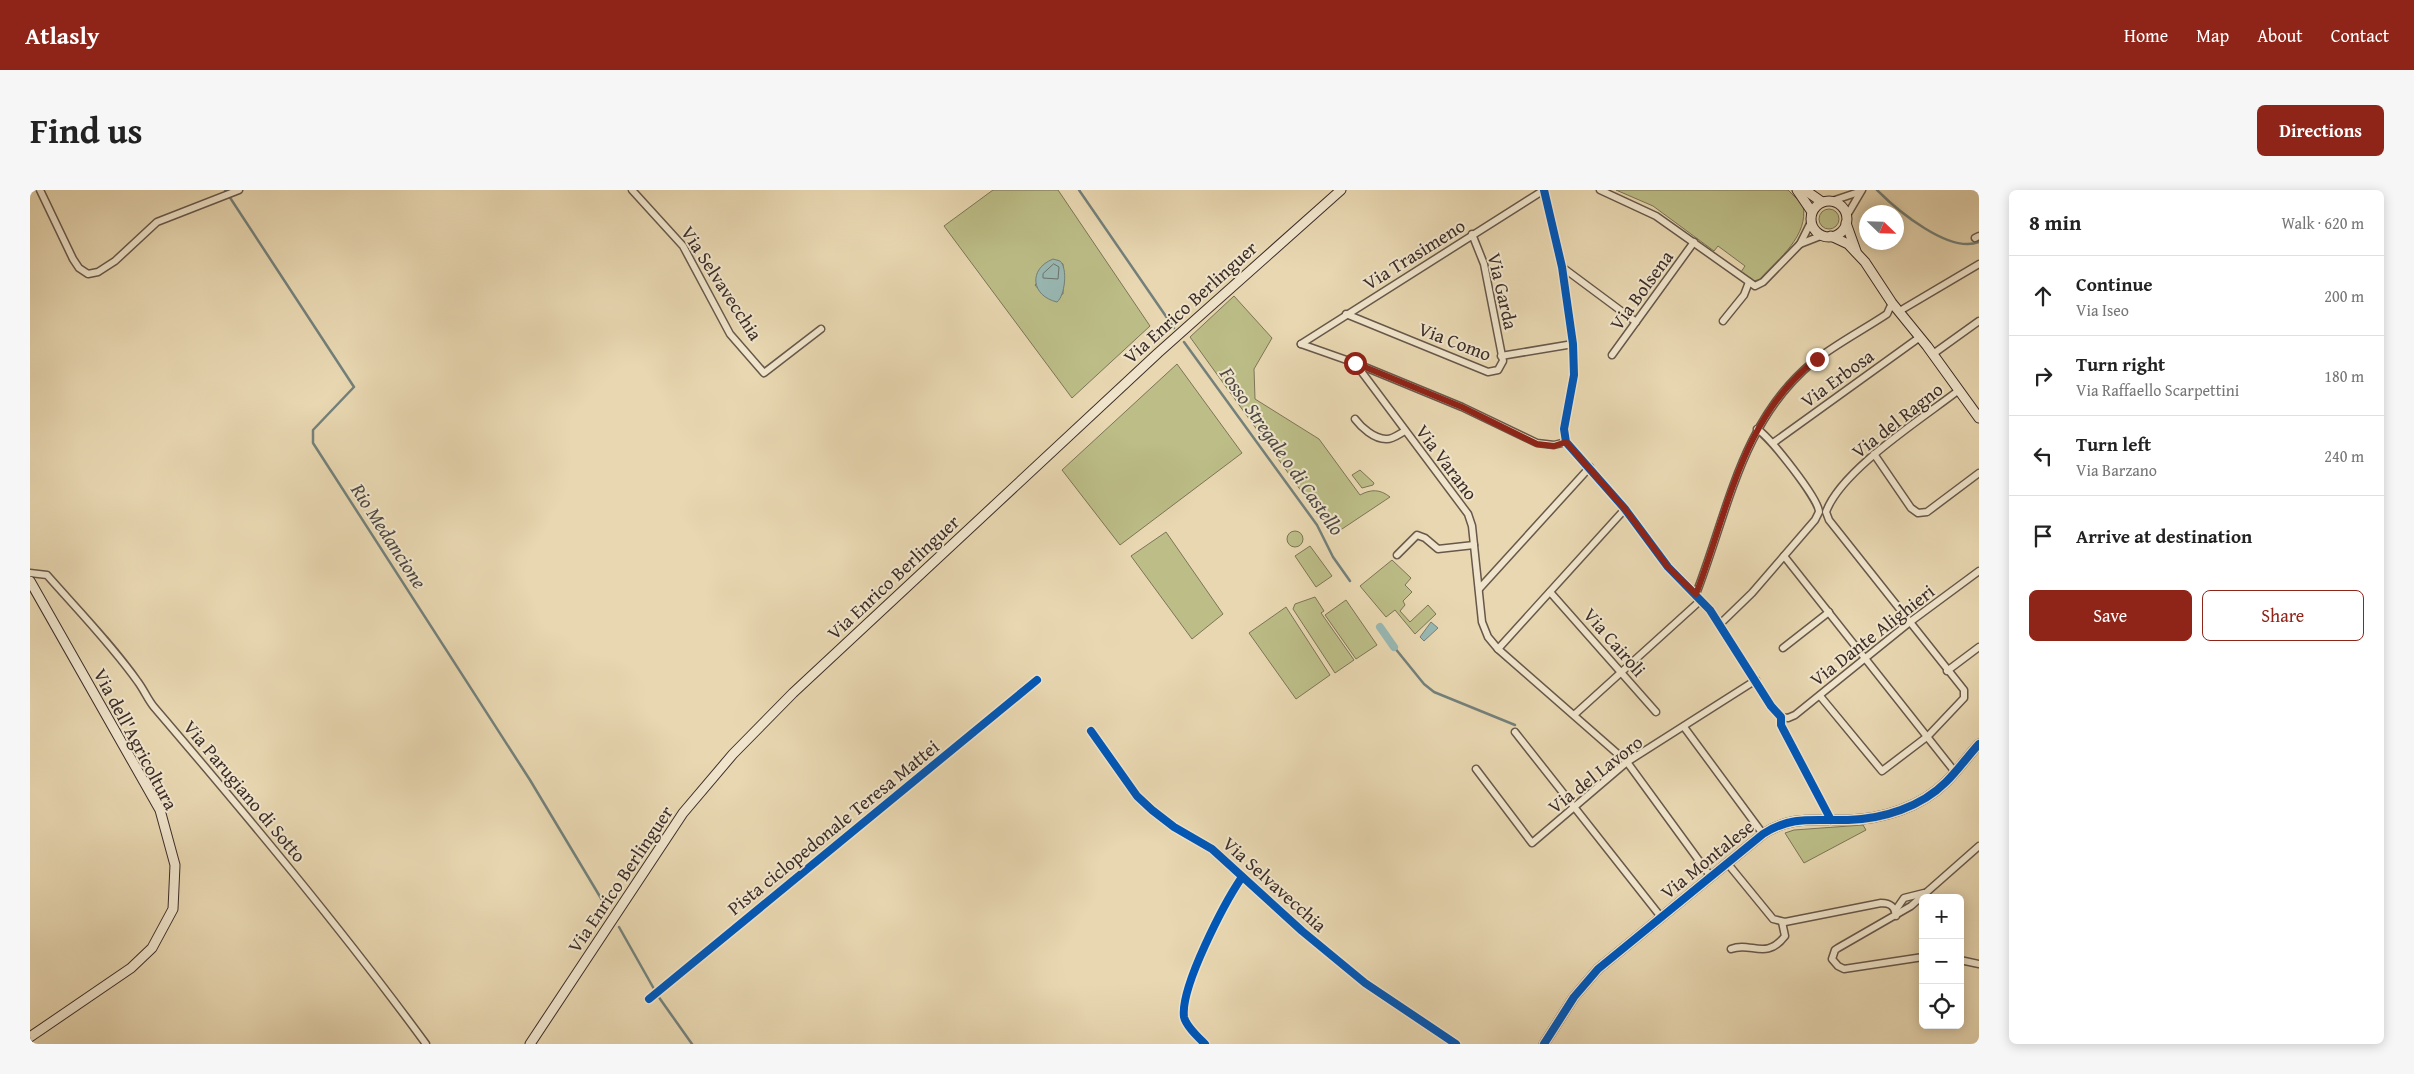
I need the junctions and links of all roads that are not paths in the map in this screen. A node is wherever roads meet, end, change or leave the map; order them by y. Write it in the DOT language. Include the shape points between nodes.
graph roads {
  1 [pos="40,190"];
  2 [pos="240,190"];
  3 [pos="632,190"];
  4 [pos="1341,190"];
  5 [pos="1544,190"];
  6 [pos="1600,190"];
  7 [pos="1797,190"];
  8 [pos="1805,190"];
  9 [pos="1860,191"];
  10 [pos="1832,201"];
  11 [pos="1822,202"];
  12 [pos="1812,212"];
  13 [pos="1846,220"];
  14 [pos="1811,222"];
  15 [pos="1472,234"];
  16 [pos="1827,236"];
  17 [pos="1694,242"];
  18 [pos="1800,244"];
  19 [pos="1856,252"];
  20 [pos="1979,264"];
  21 [pos="1562,267"];
  22 [pos="1878,281"];
  23 [pos="1749,282"];
  24 [pos="1892,303"];
  25 [pos="1903,309"];
  26 [pos="1346,314"];
  27 [pos="1979,320"];
  28 [pos="1723,321"];
  29 [pos="1636,322"];
  30 [pos="820,329"];
  31 [pos="1919,336"];
  32 [pos="1573,344"];
  33 [pos="1933,354"];
  34 [pos="1612,355"];
  35 [pos="1502,356"];
  36 [pos="1355,363"];
  37 [pos="1959,390"];
  38 [pos="1979,418"];
  39 [pos="1355,419"];
  40 [pos="1756,429"];
  41 [pos="1405,431"];
  42 [pos="1566,442"];
  43 [pos="1773,443"];
  44 [pos="1874,454"];
  45 [pos="1590,467"];
  46 [pos="1979,473"];
  47 [pos="1834,496"];
  48 [pos="1815,500"];
  49 [pos="1625,509"];
  50 [pos="1815,520"];
  51 [pos="1829,520"];
  52 [pos="1474,545"];
  53 [pos="1397,555"];
  54 [pos="1784,556"];
  55 [pos="1979,571"];
  56 [pos="30,573"];
  57 [pos="30,581"];
  58 [pos="1479,589"];
  59 [pos="1550,592"];
  60 [pos="1698,597"];
  61 [pos="1829,612"];
  62 [pos="1910,622"];
  63 [pos="1720,624"];
  64 [pos="1979,647"];
  65 [pos="1498,648"];
  66 [pos="1783,648"];
  67 [pos="1866,658"];
  68 [pos="1947,671"];
  69 [pos="1621,672"];
  70 [pos="1756,680"];
  71 [pos="1820,696"];
  72 [pos="1656,712"];
  73 [pos="1574,715"];
  74 [pos="1781,717"];
  75 [pos="1684,727"];
  76 [pos="1515,732"];
  77 [pos="1928,736"];
  78 [pos="1979,744"];
  79 [pos="1627,762"];
  80 [pos="1476,769"];
  81 [pos="1955,772"];
  82 [pos="1575,808"];
  83 [pos="1832,820"];
  84 [pos="1762,834"];
  85 [pos="1979,846"];
  86 [pos="1728,864"];
  87 [pos="1711,877"];
  88 [pos="1924,893"];
  89 [pos="1896,913"];
  90 [pos="1661,916"];
  91 [pos="1782,922"];
  92 [pos="1731,949"];
  93 [pos="1919,958"];
  94 [pos="1964,961"];
  95 [pos="1979,964"];
  96 [pos="30,1037"];
  97 [pos="426,1044"];
  98 [pos="530,1044"];
  99 [pos="1544,1044"];
  1 -- 2 [label="street" via="73,259 88,274 98,272 115,261 157,222"];
  3 -- 30 [label="street, Via Selvavecchia" via="682,246 730,334 764,373"];
  4 -- 98 [label="street, Via Enrico Berlinguer" via="1158,353 773,712 733,754 683,813"];
  5 -- 15 [label="street, Via Trasimeno"];
  5 -- 21 [label="street"];
  6 -- 17 [label="street" via="1645,209"];
  7 -- 12 [label="street"];
  8 -- 11 [label="street"];
  9 -- 10 [label="street"];
  9 -- 13 [label="street"];
  10 -- 11 [label="street"];
  10 -- 13 [label="street" via="1842,207"];
  11 -- 12 [label="street"];
  12 -- 14 [label="street"];
  13 -- 16 [label="street" via="1840,232"];
  13 -- 19 [label="street"];
  14 -- 16 [label="street" via="1816,231"];
  14 -- 18 [label="street"];
  15 -- 26 [label="street, Via Trasimeno"];
  15 -- 35 [label="street, Via Garda" via="1484,264"];
  16 -- 18 [label="street"];
  16 -- 19 [label="street" via="1848,244"];
  17 -- 23 [label="street"];
  17 -- 29 [label="street, Via Bolsena"];
  18 -- 23 [label="street" via="1761,284 1755,286"];
  19 -- 22 [label="street"];
  20 -- 25 [label="street"];
  21 -- 29 [label="street"];
  21 -- 32 [label="street"];
  22 -- 24 [label="street"];
  22 -- 25 [label="street"];
  23 -- 28 [label="street" via="1744,295"];
  24 -- 31 [label="street"];
  24 -- 40 [label="street" via="1887,314 1808,367"];
  25 -- 31 [label="street"];
  26 -- 35 [label="street, Via Como" via="1488,372 1495,372 1501,367"];
  26 -- 36 [label="street, Via Trasimeno" via="1301,344"];
  27 -- 33 [label="street"];
  29 -- 34 [label="street, Via Bolsena"];
  31 -- 33 [label="street"];
  31 -- 43 [label="street, Via Erbosa"];
  32 -- 35 [label="street, Via Como"];
  32 -- 42 [label="street" via="1574,375 1564,429"];
  33 -- 37 [label="street"];
  36 -- 41 [label="street, Via Varano"];
  36 -- 42 [label="street" via="1462,407 1537,444 1554,446"];
  37 -- 38 [label="street"];
  37 -- 44 [label="street, Via del Ragno"];
  39 -- 41 [label="street" via="1364,429 1383,439"];
  40 -- 43 [label="street"];
  40 -- 60 [label="street" via="1739,466"];
  41 -- 52 [label="street, Via Varano" via="1468,514"];
  42 -- 45 [label="street"];
  43 -- 48 [label="street"];
  44 -- 46 [label="street" via="1911,508 1918,513 1927,512"];
  44 -- 47 [label="street, Via del Ragno"];
  45 -- 49 [label="street"];
  45 -- 58 [label="street"];
  47 -- 48 [label="street" via="1820,504"];
  47 -- 51 [label="street" via="1826,512"];
  48 -- 50 [label="street" via="1819,508"];
  49 -- 59 [label="street"];
  49 -- 60 [label="street" via="1668,567"];
  50 -- 51 [label="street" via="1824,516"];
  50 -- 54 [label="street"];
  51 -- 62 [label="street"];
  52 -- 53 [label="street" via="1438,549 1425,538 1417,536"];
  52 -- 58 [label="street, Via Varano"];
  54 -- 61 [label="street"];
  54 -- 63 [label="street"];
  55 -- 62 [label="street, Via Dante Alighieri"];
  56 -- 97 [label="street, Via Parugiano di Sotto" via="47,574 138,681 153,705 288,867"];
  57 -- 96 [label="street, Via dell'Agricoltura" via="160,810 176,865 173,909 152,948 131,968"];
  58 -- 65 [label="street, Via Varano" via="1484,628"];
  59 -- 65 [label="street"];
  59 -- 69 [label="street, Via Cairoli"];
  60 -- 63 [label="street"];
  60 -- 69 [label="street"];
  61 -- 66 [label="street"];
  61 -- 67 [label="street"];
  62 -- 67 [label="street, Via Dante Alighieri"];
  62 -- 68 [label="street"];
  63 -- 70 [label="street"];
  64 -- 68 [label="street"];
  65 -- 73 [label="street, Via Varano"];
  67 -- 71 [label="street, Via Dante Alighieri"];
  67 -- 77 [label="street"];
  68 -- 77 [label="street" via="1964,690 1964,698"];
  69 -- 72 [label="street, Via Cairoli"];
  69 -- 73 [label="street"];
  70 -- 74 [label="street"];
  70 -- 75 [label="street, Via del Lavoro"];
  71 -- 74 [label="street, Via Dante Alighieri" via="1795,715"];
  71 -- 77 [label="street" via="1882,771"];
  73 -- 79 [label="street, Via Varano"];
  74 -- 83 [label="street" via="1781,724"];
  75 -- 79 [label="street, Via del Lavoro"];
  75 -- 84 [label="street"];
  76 -- 82 [label="street"];
  77 -- 81 [label="street"];
  78 -- 81 [label="street, Via Montalese"];
  79 -- 82 [label="street, Via del Lavoro"];
  79 -- 87 [label="street, Via Varano"];
  80 -- 82 [label="street, Via del Lavoro" via="1532,843"];
  81 -- 83 [label="street, Via Montalese" via="1931,794 1897,811 1872,818"];
  82 -- 90 [label="street"];
  83 -- 84 [label="street, Via Montalese" via="1799,819 1776,825"];
  84 -- 86 [label="street, Via Montalese"];
  85 -- 88 [label="street"];
  86 -- 87 [label="street, Via Montalese"];
  86 -- 91 [label="street" via="1773,919"];
  87 -- 90 [label="street, Via Montalese"];
  88 -- 89 [label="street" via="1911,906"];
  88 -- 89 [label="street" via="1904,898"];
  89 -- 91 [label="street" via="1890,904 1881,903"];
  89 -- 93 [label="street" via="1834,950 1834,963 1849,969"];
  90 -- 99 [label="street, Via Montalese" via="1598,969 1574,997"];
  91 -- 92 [label="street" via="1785,936 1780,943 1759,950 1742,946"];
  94 -- 95 [label="street"];
}
